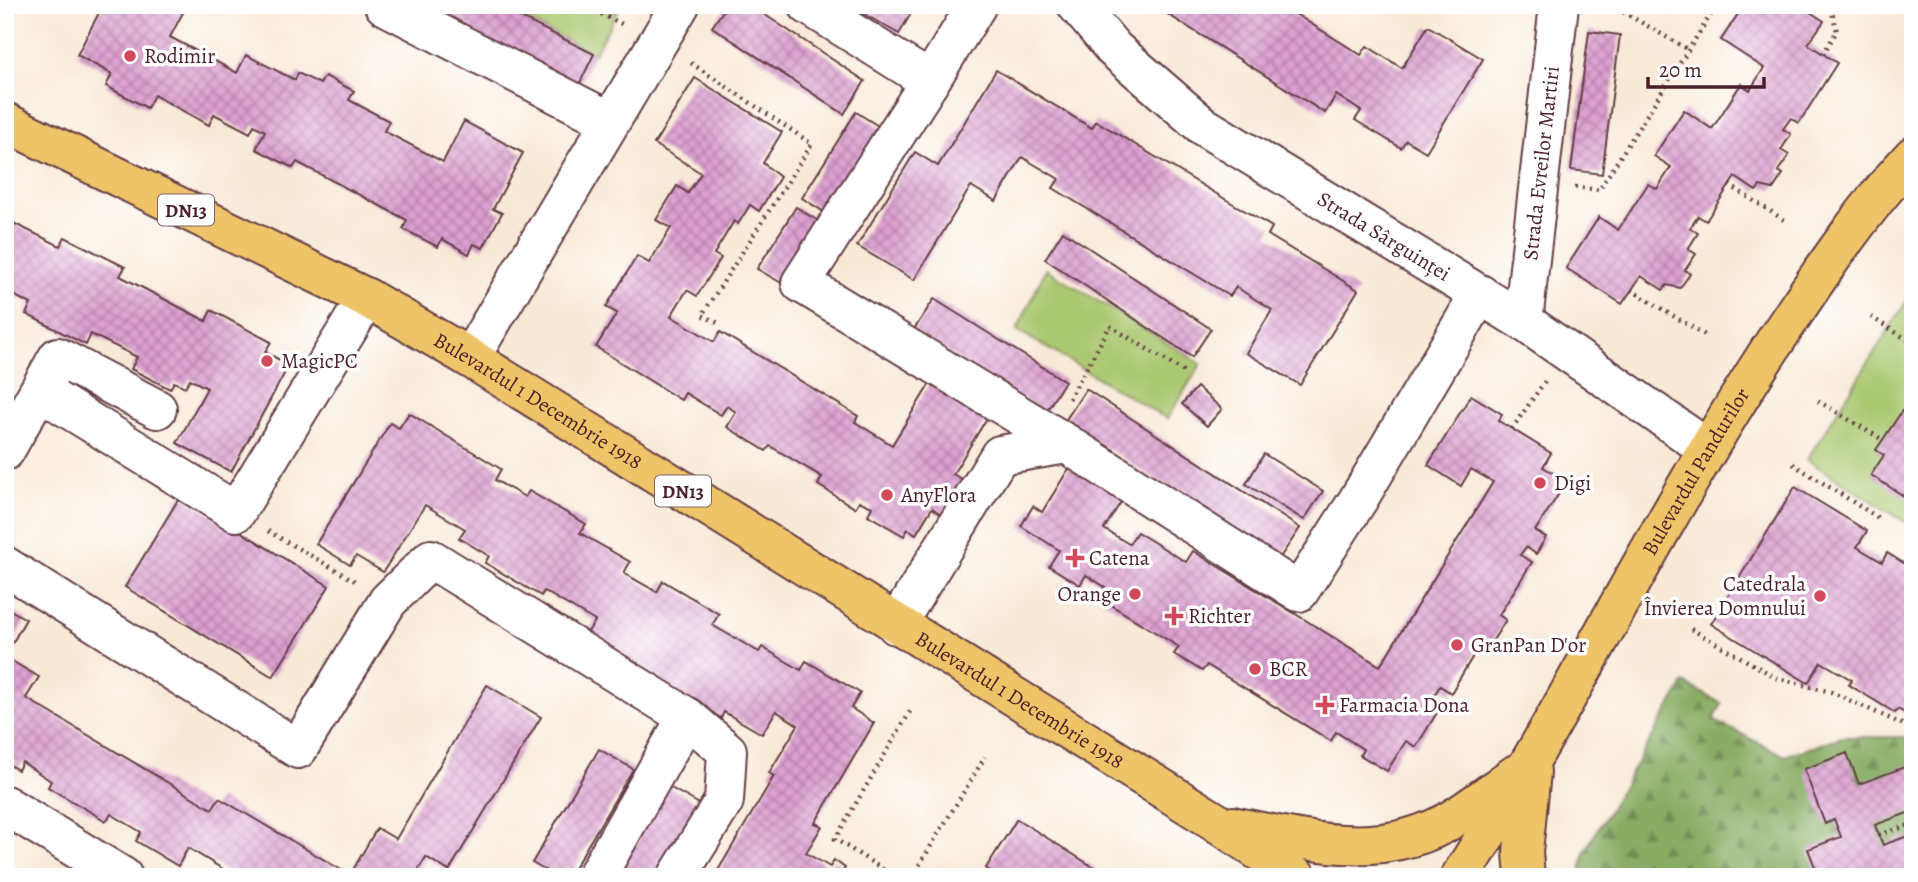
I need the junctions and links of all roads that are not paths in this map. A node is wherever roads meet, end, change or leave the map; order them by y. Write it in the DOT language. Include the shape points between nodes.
graph roads {
  1 [pos="384,5"];
  2 [pos="680,5"];
  3 [pos="808,5"];
  4 [pos="977,5"];
  5 [pos="1077,5"];
  6 [pos="1559,5"];
  7 [pos="930,81"];
  8 [pos="610,121"];
  9 [pos="5,122"];
  10 [pos="1913,156"];
  11 [pos="1479,294"];
  12 [pos="368,298"];
  13 [pos="1523,321"];
  14 [pos="470,358"];
  15 [pos="40,391"];
  16 [pos="157,410"];
  17 [pos="1058,439"];
  18 [pos="1708,449"];
  19 [pos="5,451"];
  20 [pos="5,566"];
  21 [pos="896,625"];
  22 [pos="687,717"];
  23 [pos="1532,762"];
  24 [pos="5,805"];
  25 [pos="1216,822"];
  26 [pos="123,877"];
  27 [pos="596,877"];
  28 [pos="677,877"];
  29 [pos="1255,877"];
  30 [pos="1297,877"];
  31 [pos="1460,877"];
  32 [pos="1525,877"];
  1 -- 8 [label="street"];
  2 -- 8 [label="street"];
  3 -- 7 [label="street"];
  4 -- 7 [label="street"];
  5 -- 11 [label="street, Strada Sârguinței" via="1114,49 1203,126"];
  6 -- 13 [label="street, Strada Evreilor Martiri"];
  7 -- 17 [label="street" via="801,283"];
  8 -- 14 [label="street"];
  9 -- 12 [label="main road, Bulevardul 1 Decembrie 1918 / DN13"];
  10 -- 18 [label="main road, Bulevardul Pandurilor" via="1883,188 1807,293"];
  11 -- 13 [label="street, Strada Sârguinței"];
  11 -- 17 [label="street" via="1299,592"];
  12 -- 14 [label="main road, Bulevardul 1 Decembrie 1918 / DN13"];
  12 -- 15 [label="street" via="236,512"];
  13 -- 18 [label="street, Strada Sârguinței"];
  14 -- 21 [label="main road, Bulevardul 1 Decembrie 1918 / DN13"];
  15 -- 16 [label="street" via="58,357"];
  15 -- 19 [label="street"];
  17 -- 21 [label="street" via="1000,455"];
  18 -- 23 [label="main road, Bulevardul Pandurilor"];
  20 -- 22 [label="street" via="298,749 388,601 431,559"];
  21 -- 25 [label="main road, Bulevardul 1 Decembrie 1918 / DN13"];
  22 -- 27 [label="street"];
  22 -- 28 [label="street" via="727,751 724,801"];
  23 -- 25 [label="main road" via="1452,820 1419,835 1371,845 1317,843"];
  23 -- 31 [label="main road, Bulevardul Pandurilor"];
  23 -- 32 [label="main road" via="1523,852"];
  24 -- 26 [label="street"];
  25 -- 29 [label="main road"];
  25 -- 30 [label="main road, Bulevardul 1 Decembrie 1918 / DN13"];
}
